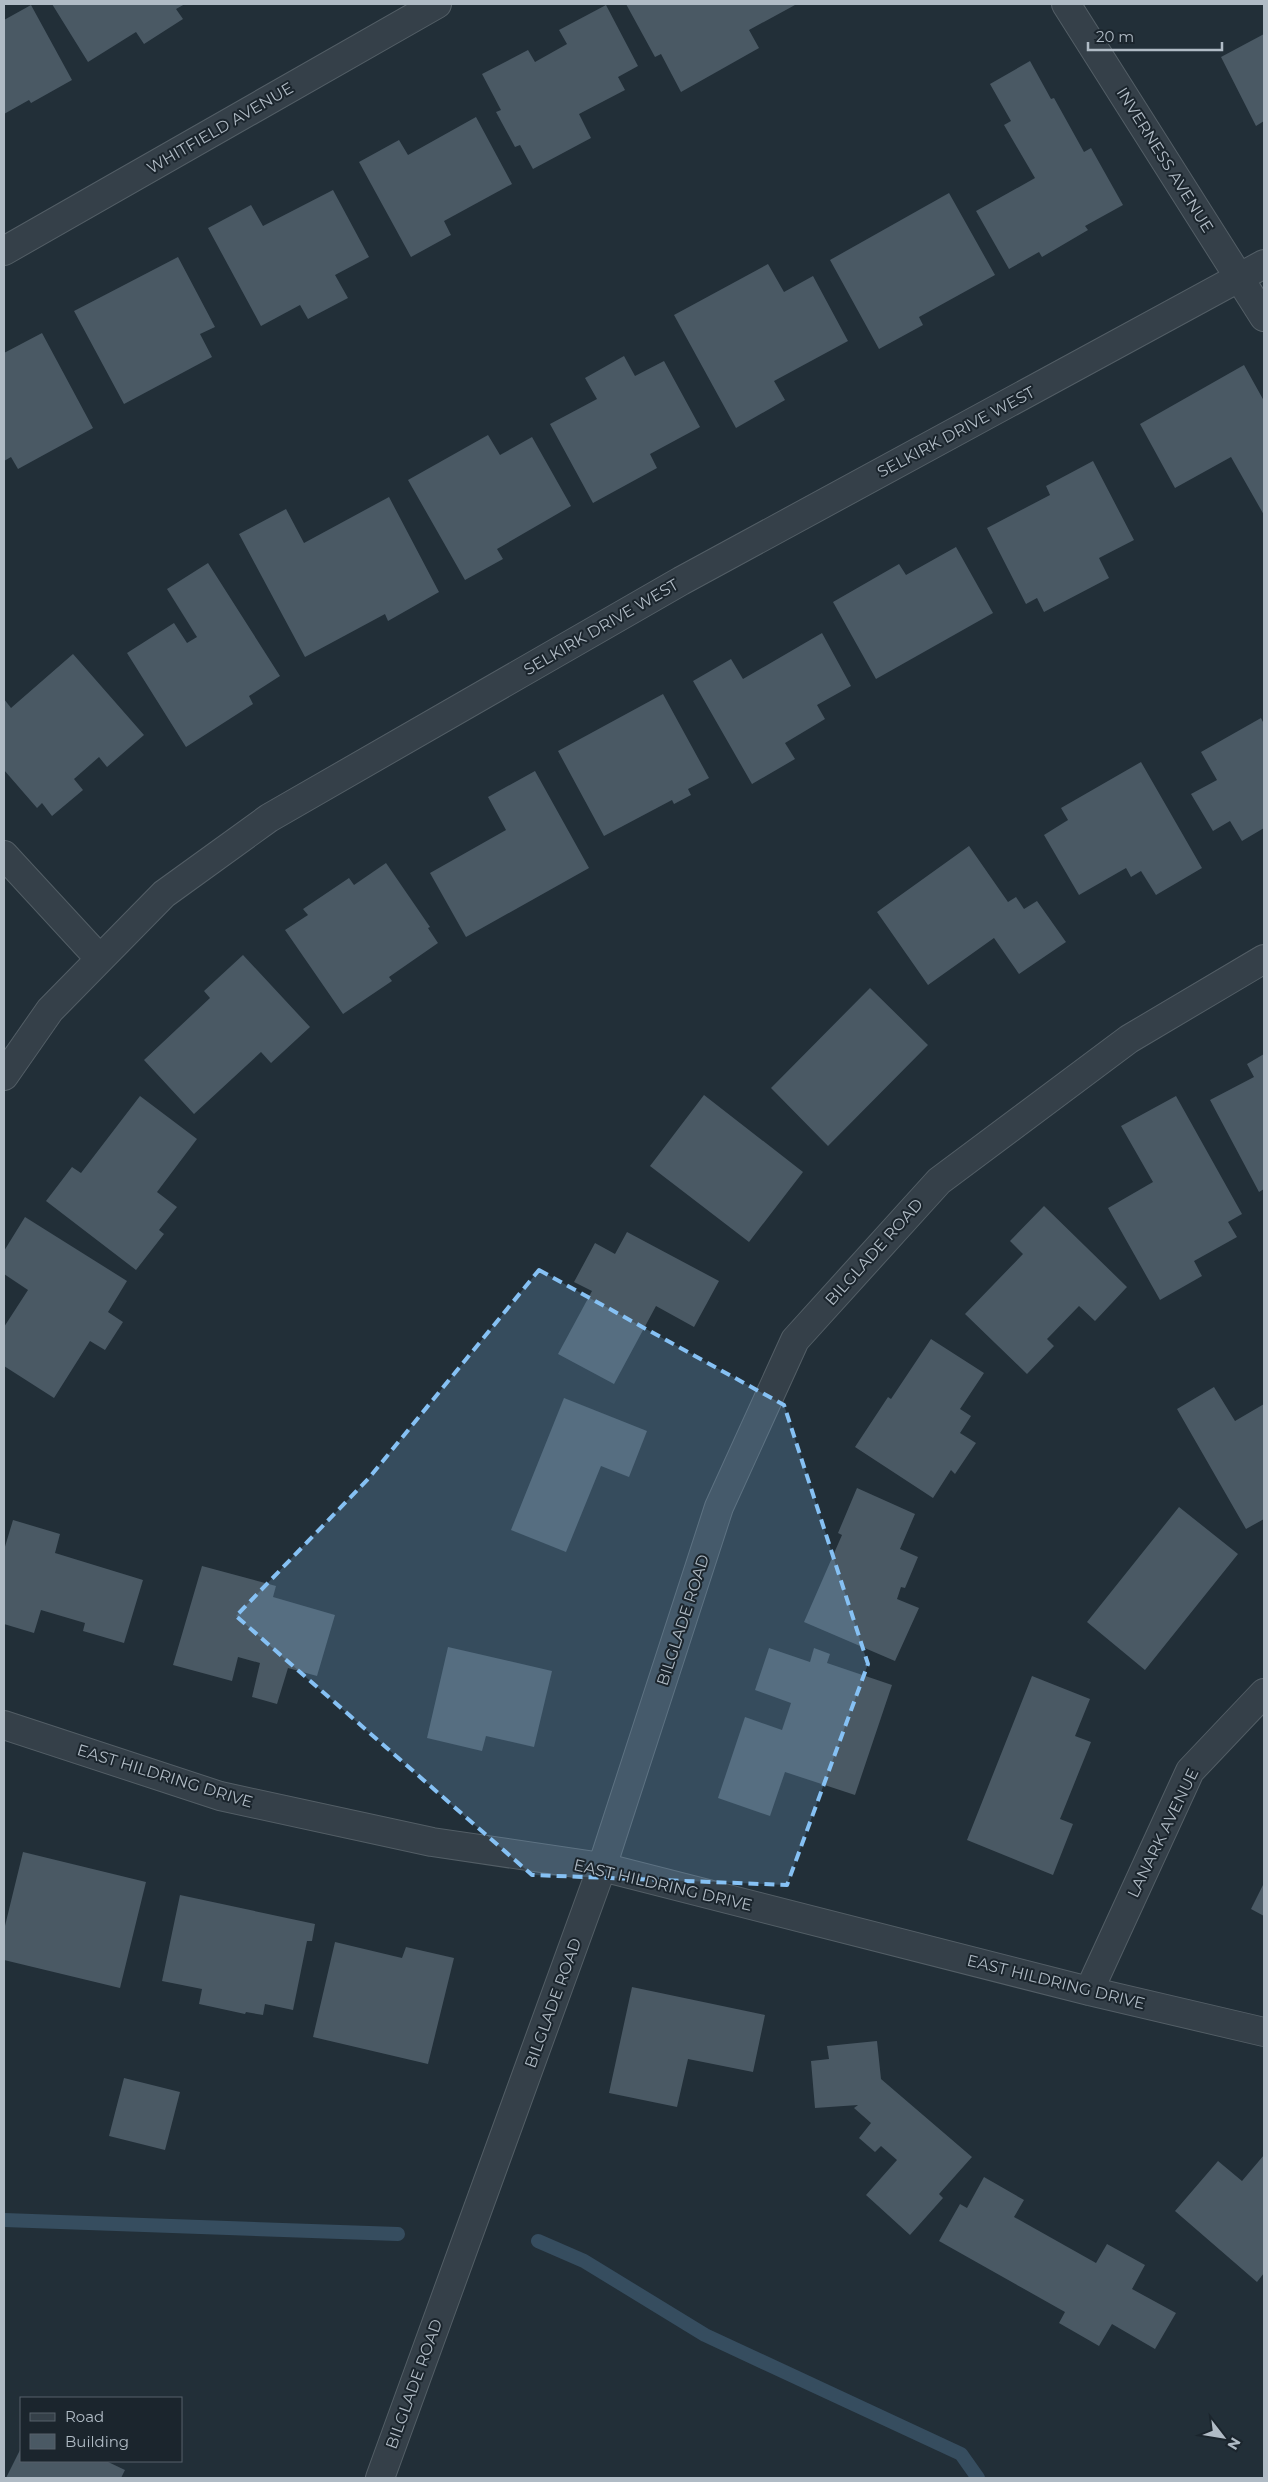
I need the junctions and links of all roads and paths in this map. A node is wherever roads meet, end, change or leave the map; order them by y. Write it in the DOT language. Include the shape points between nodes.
graph roads {
  1 [pos="437,4"];
  2 [pos="1066,4"];
  3 [pos="4,251"];
  4 [pos="1264,264"];
  5 [pos="1240,278"];
  6 [pos="1264,317"];
  7 [pos="4,855"];
  8 [pos="99,958"];
  9 [pos="1264,959"];
  10 [pos="4,1076"];
  11 [pos="1264,1693"];
  12 [pos="4,1725"];
  13 [pos="602,1868"];
  14 [pos="1089,1991"];
  15 [pos="1264,2032"];
  16 [pos="380,2478"];
  1 -- 3 [label="street, WHITFIELD AVENUE"];
  2 -- 5 [label="street, INVERNESS AVENUE"];
  4 -- 5 [label="street, SELKIRK DRIVE WEST"];
  5 -- 6 [label="street, INVERNESS AVENUE"];
  5 -- 8 [label="street, SELKIRK DRIVE WEST" via="681,581 269,818 164,894"];
  7 -- 8 [label="street"];
  8 -- 10 [label="street, SELKIRK DRIVE WEST" via="50,1010"];
  9 -- 13 [label="street, BILGLADE ROAD" via="1129,1039 939,1181 796,1340 719,1507"];
  11 -- 14 [label="street, LANARK AVENUE" via="1190,1771"];
  12 -- 13 [label="street, EAST HILDRING DRIVE" via="220,1796 432,1842"];
  13 -- 14 [label="street, EAST HILDRING DRIVE"];
  13 -- 16 [label="street, BILGLADE ROAD"];
  14 -- 15 [label="street, EAST HILDRING DRIVE"];
}
